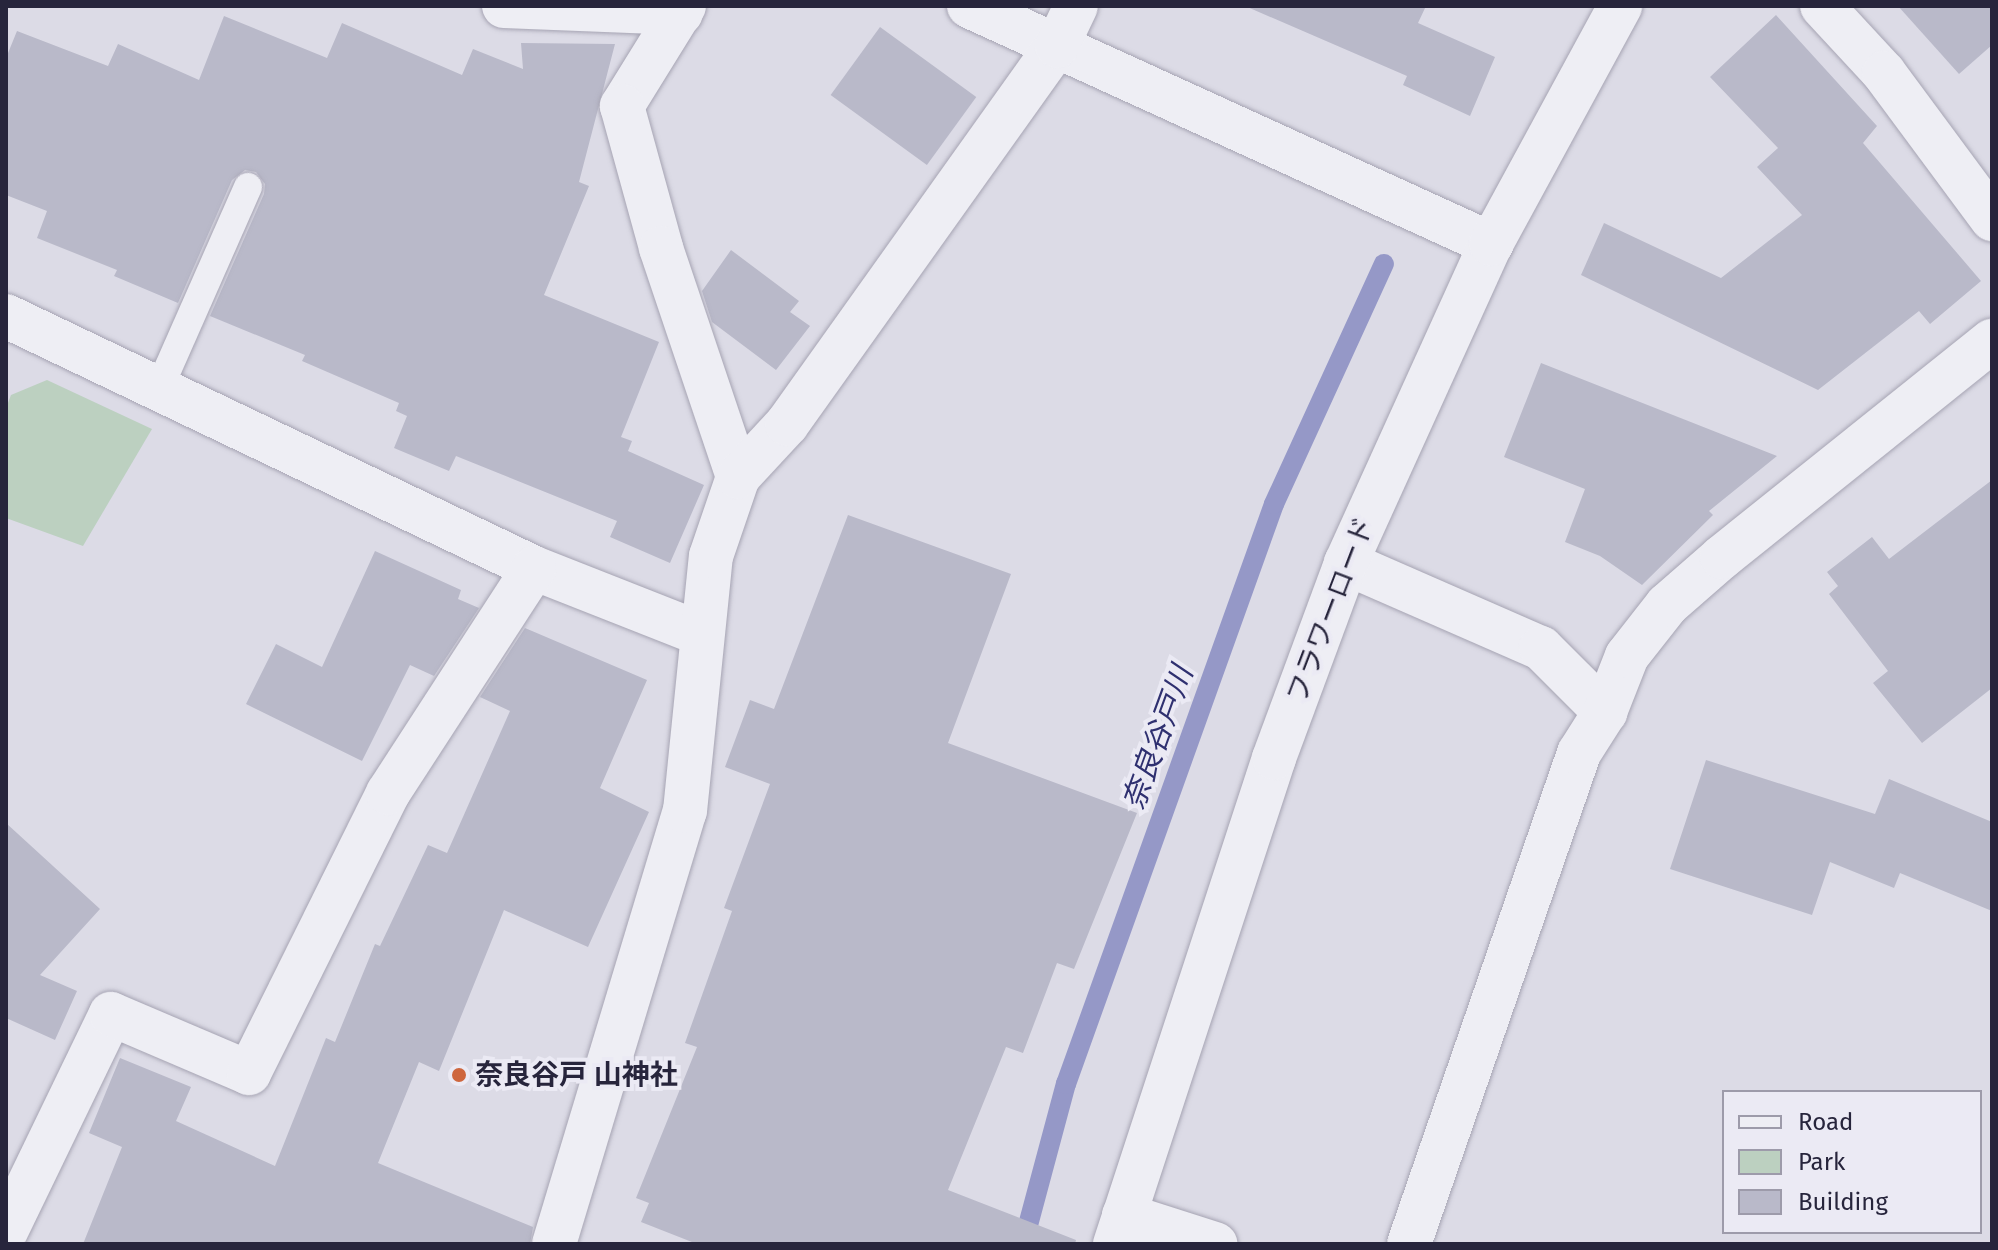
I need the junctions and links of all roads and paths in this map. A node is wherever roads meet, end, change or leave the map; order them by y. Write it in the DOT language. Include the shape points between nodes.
graph roads {
  1 [pos="504,6"];
  2 [pos="969,6"];
  3 [pos="1076,6"];
  4 [pos="1620,6"];
  5 [pos="1822,6"];
  6 [pos="683,10"];
  7 [pos="1057,46"];
  8 [pos="248,187"];
  9 [pos="1992,219"];
  10 [pos="1491,244"];
  11 [pos="9,326"];
  12 [pos="1992,341"];
  13 [pos="158,391"];
  14 [pos="738,477"];
  15 [pos="1346,563"];
  16 [pos="534,568"];
  17 [pos="699,633"];
  18 [pos="1605,712"];
  19 [pos="1119,1230"];
  20 [pos="6,1231"];
  21 [pos="554,1244"];
  22 [pos="1215,1244"];
  23 [pos="1409,1244"];
  1 -- 6 [label="street"];
  2 -- 7 [label="street"];
  3 -- 7 [label="street"];
  4 -- 10 [label="street, フラワーロード"];
  5 -- 9 [label="street" via="1884,73"];
  6 -- 14 [label="street" via="622,106 661,248"];
  7 -- 10 [label="street"];
  7 -- 14 [label="street" via="787,424"];
  8 -- 13 [label="lane"];
  10 -- 15 [label="street, フラワーロード"];
  11 -- 13 [label="street"];
  12 -- 18 [label="street" via="1667,605 1627,656"];
  13 -- 16 [label="street"];
  14 -- 17 [label="street" via="711,556"];
  15 -- 18 [label="street" via="1541,648"];
  15 -- 19 [label="street, フラワーロード" via="1274,758"];
  16 -- 17 [label="street"];
  16 -- 20 [label="street" via="388,793 249,1073 111,1014"];
  17 -- 21 [label="street" via="685,811"];
  18 -- 23 [label="street" via="1579,753"];
  19 -- 22 [label="street"];
}
